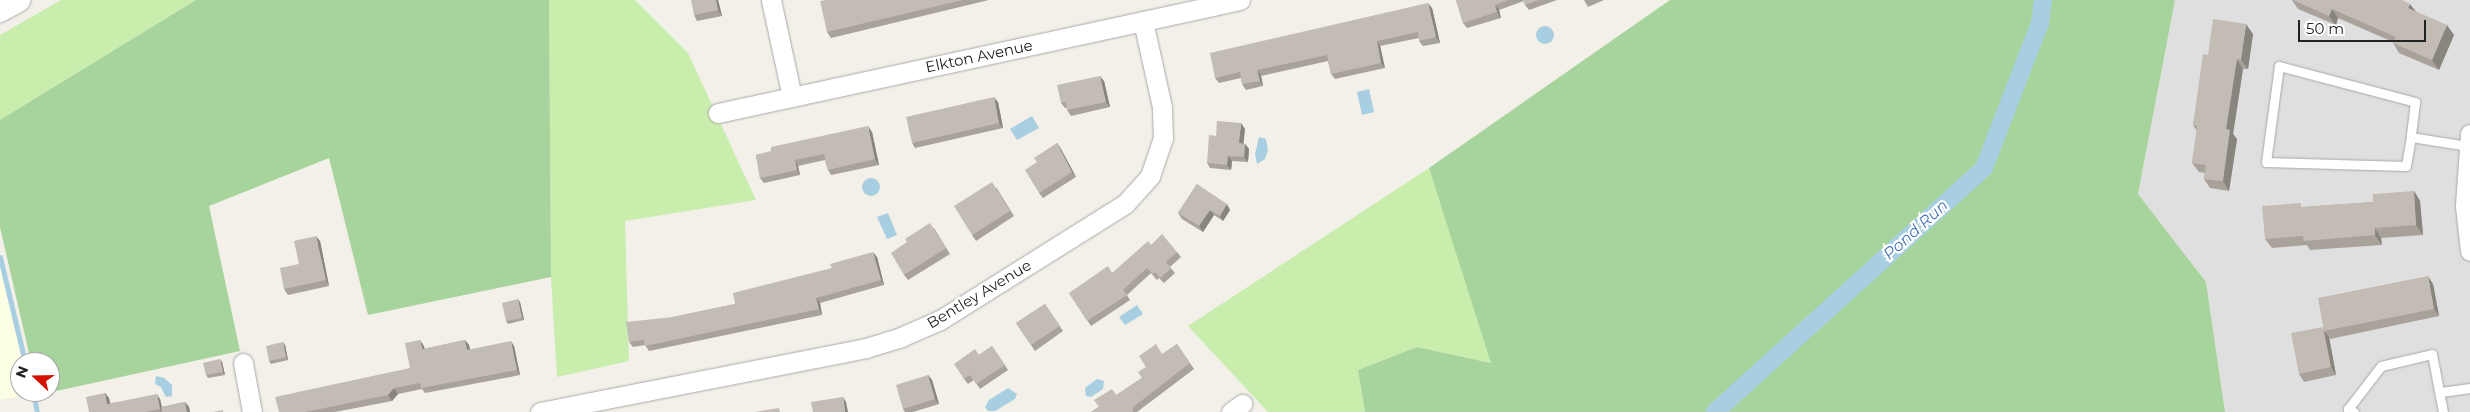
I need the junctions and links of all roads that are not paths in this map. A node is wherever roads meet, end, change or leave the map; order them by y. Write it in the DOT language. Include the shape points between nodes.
graph roads {
  1 [pos="18,0"];
  2 [pos="771,0"];
  3 [pos="1240,0"];
  4 [pos="0,10"];
  5 [pos="1143,21"];
  6 [pos="792,97"];
  7 [pos="718,113"];
  8 [pos="2411,138"];
  9 [pos="2469,140"];
  10 [pos="2470,251"];
  11 [pos="243,363"];
  12 [pos="2470,388"];
  13 [pos="2441,392"];
  14 [pos="252,412"];
  15 [pos="540,412"];
  16 [pos="2354,412"];
  17 [pos="2443,412"];
  1 -- 4 [label="street"];
  2 -- 6 [label="street"];
  3 -- 5 [label="street, Elkton Avenue"];
  5 -- 6 [label="street, Elkton Avenue"];
  5 -- 15 [label="street, Bentley Avenue" via="1162,108 1163,138 1150,176 1125,204 940,320 901,337 866,348"];
  6 -- 7 [label="street, Elkton Avenue"];
  8 -- 8 [label="lane" via="2415,102 2280,66 2266,162 2406,166"];
  8 -- 9 [label="lane"];
  9 -- 10 [label="street" via="2465,206"];
  11 -- 14 [label="street"];
  12 -- 13 [label="lane"];
  13 -- 16 [label="lane" via="2432,354 2380,366 2348,408"];
  13 -- 17 [label="lane"];
}
